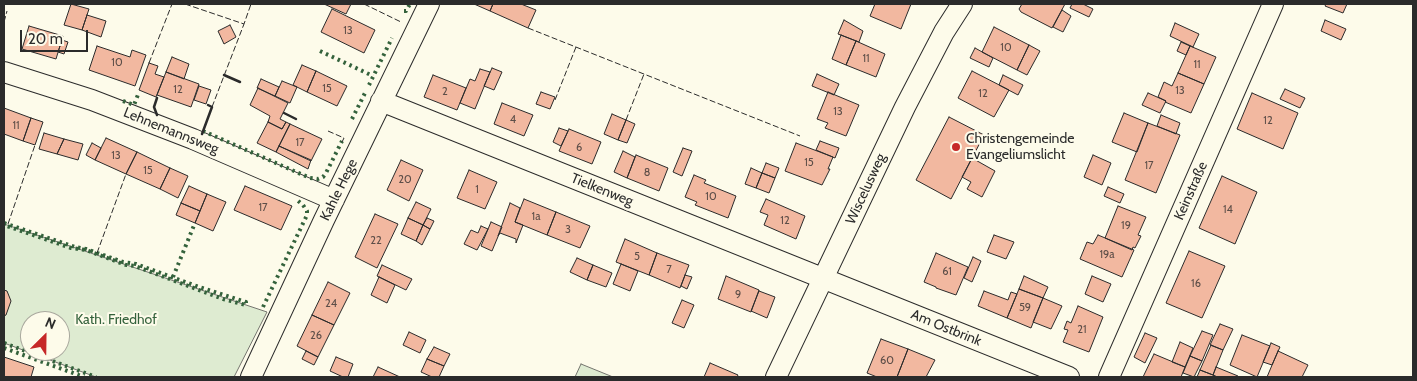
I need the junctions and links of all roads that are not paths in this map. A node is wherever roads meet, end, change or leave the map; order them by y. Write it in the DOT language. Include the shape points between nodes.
graph roads {
  1 [pos="429,4"];
  2 [pos="962,4"];
  3 [pos="1273,4"];
  4 [pos="4,72"];
  5 [pos="381,101"];
  6 [pos="334,200"];
  7 [pos="823,278"];
  8 [pos="254,376"];
  9 [pos="776,377"];
  10 [pos="1069,377"];
  11 [pos="1109,377"];
  1 -- 5 [label="street, Kahle Hege"];
  2 -- 7 [label="street, Wiscelusweg" via="905,107"];
  3 -- 11 [label="street, Keinstraße"];
  4 -- 6 [label="street, Lehnemannsweg" via="150,122"];
  5 -- 6 [label="street, Kahle Hege"];
  5 -- 7 [label="street, Tielkenweg"];
  6 -- 8 [label="street, Kahle Hege"];
  7 -- 9 [label="street, Wiscelusweg"];
  7 -- 10 [label="street, Am Ostbrink"];
}
